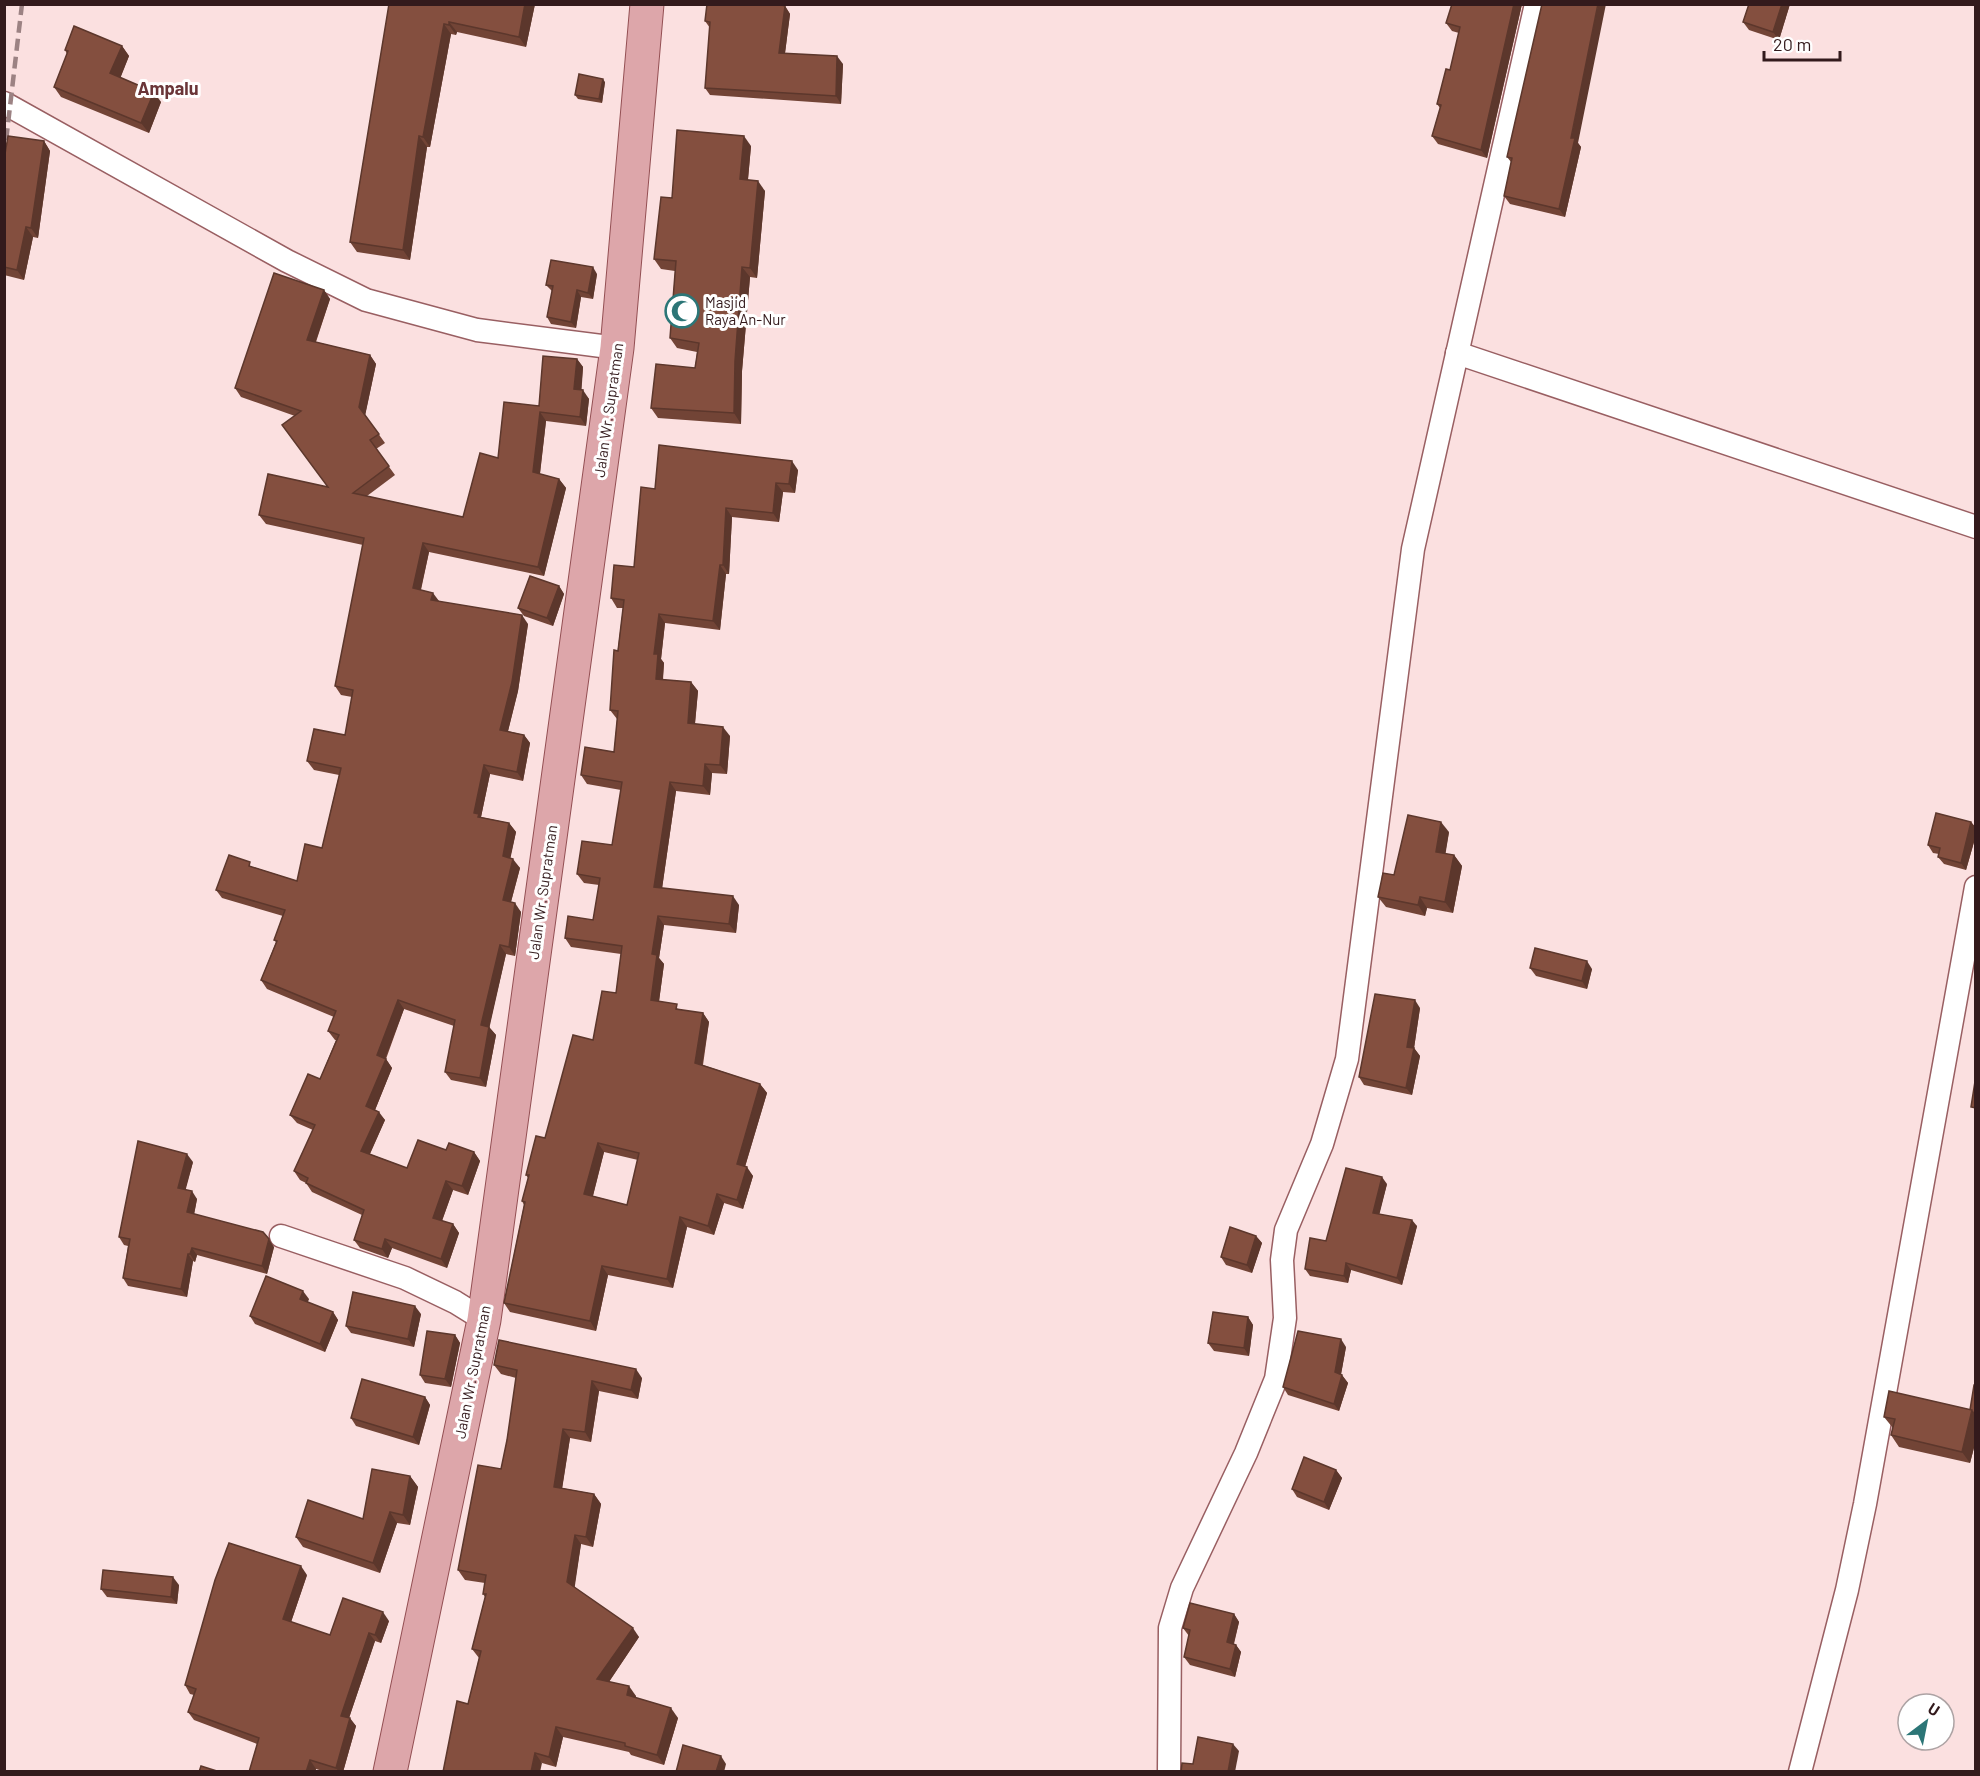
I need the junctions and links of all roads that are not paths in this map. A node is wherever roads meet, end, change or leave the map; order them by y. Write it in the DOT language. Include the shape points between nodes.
graph roads {
  1 [pos="647,4"];
  2 [pos="1536,4"];
  3 [pos="4,104"];
  4 [pos="617,348"];
  5 [pos="1457,353"];
  6 [pos="1976,527"];
  7 [pos="1976,887"];
  8 [pos="281,1236"];
  9 [pos="484,1320"];
  10 [pos="390,1772"];
  11 [pos="1168,1772"];
  12 [pos="1800,1772"];
  1 -- 4 [label="main road, Jalan Wr. Supratman"];
  2 -- 5 [label="street"];
  3 -- 4 [label="street" via="286,261 366,300 477,330"];
  4 -- 9 [label="main road, Jalan Wr. Supratman"];
  5 -- 6 [label="street"];
  5 -- 11 [label="street" via="1413,549 1347,1059 1322,1144 1286,1230 1282,1260 1286,1318 1276,1379 1182,1588 1170,1628"];
  7 -- 12 [label="street" via="1865,1504"];
  8 -- 9 [label="street" via="415,1282"];
  9 -- 10 [label="main road, Jalan Wr. Supratman"];
}
